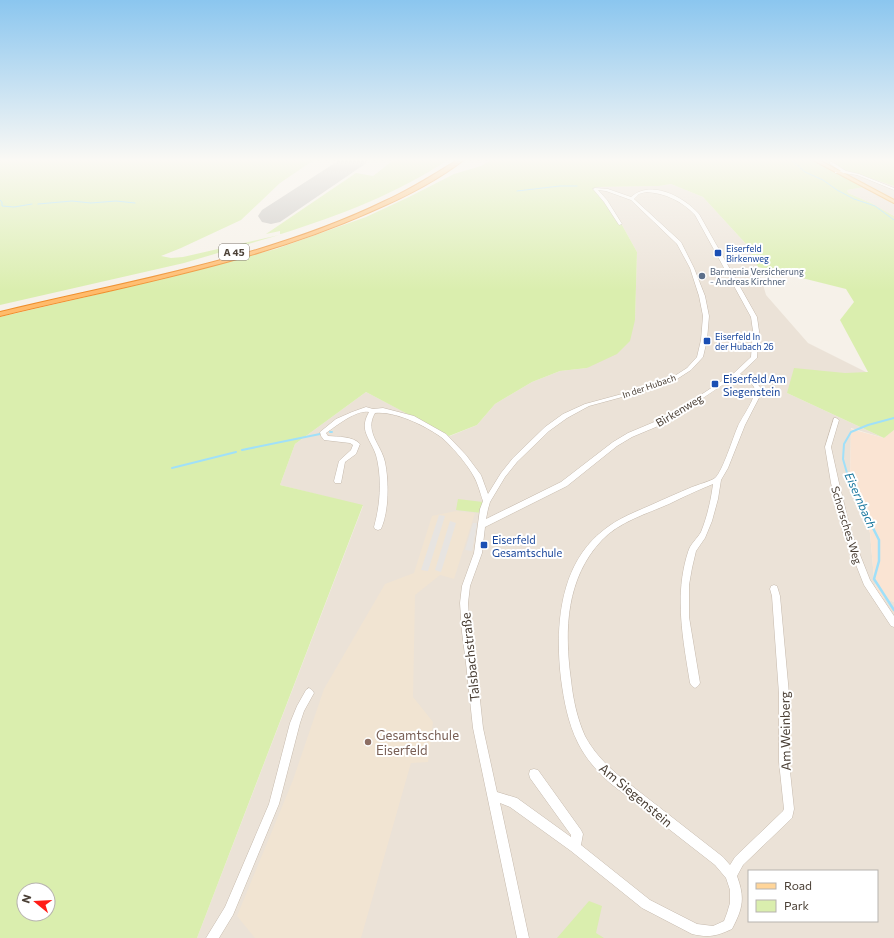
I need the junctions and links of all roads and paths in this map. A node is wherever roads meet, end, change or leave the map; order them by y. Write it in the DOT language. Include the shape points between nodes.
graph roads {
  1 [pos="377,203"];
  2 [pos="387,203"];
  3 [pos="607,203"];
  4 [pos="636,203"];
  5 [pos="685,203"];
  6 [pos="620,224"];
  7 [pos="0,309"];
  8 [pos="0,314"];
  9 [pos="736,374"];
  10 [pos="373,411"];
  11 [pos="836,420"];
  12 [pos="717,480"];
  13 [pos="338,481"];
  14 [pos="486,500"];
  15 [pos="482,525"];
  16 [pos="378,527"];
  17 [pos="774,588"];
  18 [pos="894,623"];
  19 [pos="695,683"];
  20 [pos="309,693"];
  21 [pos="534,774"];
  22 [pos="493,796"];
  23 [pos="575,847"];
  24 [pos="731,875"];
  25 [pos="212,938"];
  26 [pos="523,938"];
  1 -- 7 [label="highway, A 45" via="298,233 200,262"];
  2 -- 8 [label="highway, A 45" via="366,213 271,246 170,274"];
  3 -- 6 [label="street, In der Hubach"];
  4 -- 14 [label="street, In der Hubach" via="676,239 692,268 706,316 700,357 689,370 675,378 587,405 564,416 547,428 515,460"];
  5 -- 9 [label="street, Birkenweg" via="697,214 754,317 754,358"];
  9 -- 12 [label="street" via="752,382 757,387 758,394 725,468"];
  9 -- 15 [label="street, Birkenweg" via="661,422 630,434 564,484"];
  10 -- 13 [label="street, Talsbachstraße" via="366,409 354,412 323,432 326,438 357,444 351,454 342,461"];
  10 -- 14 [label="street, Talsbachstraße" via="383,410 412,418 444,436 464,456 477,475"];
  10 -- 16 [label="street" via="369,417 368,433 379,453 383,482 382,511"];
  11 -- 18 [label="street, Schorsches Weg" via="828,447 848,532 867,582"];
  12 -- 19 [label="street" via="704,533 693,549 686,576 683,607"];
  12 -- 24 [label="street, Am Siegenstein" via="621,522 601,537 583,559 572,578 565,599 564,665 572,716 594,760 616,781 719,861"];
  14 -- 15 [label="street, Talsbachstraße"];
  15 -- 22 [label="street, Talsbachstraße" via="478,553 469,574 464,603 478,728"];
  17 -- 24 [label="street, Am Weinberg" via="784,694 784,762 790,809 788,814 739,861"];
  20 -- 25 [label="street" via="295,723 274,804 229,911"];
  21 -- 23 [label="street" via="577,834"];
  22 -- 23 [label="street, Am Siegenstein" via="513,802"];
  22 -- 26 [label="street, Talsbachstraße"];
  23 -- 24 [label="street, Am Siegenstein" via="646,904 702,931 713,932 728,925 734,915 736,890"];
}
